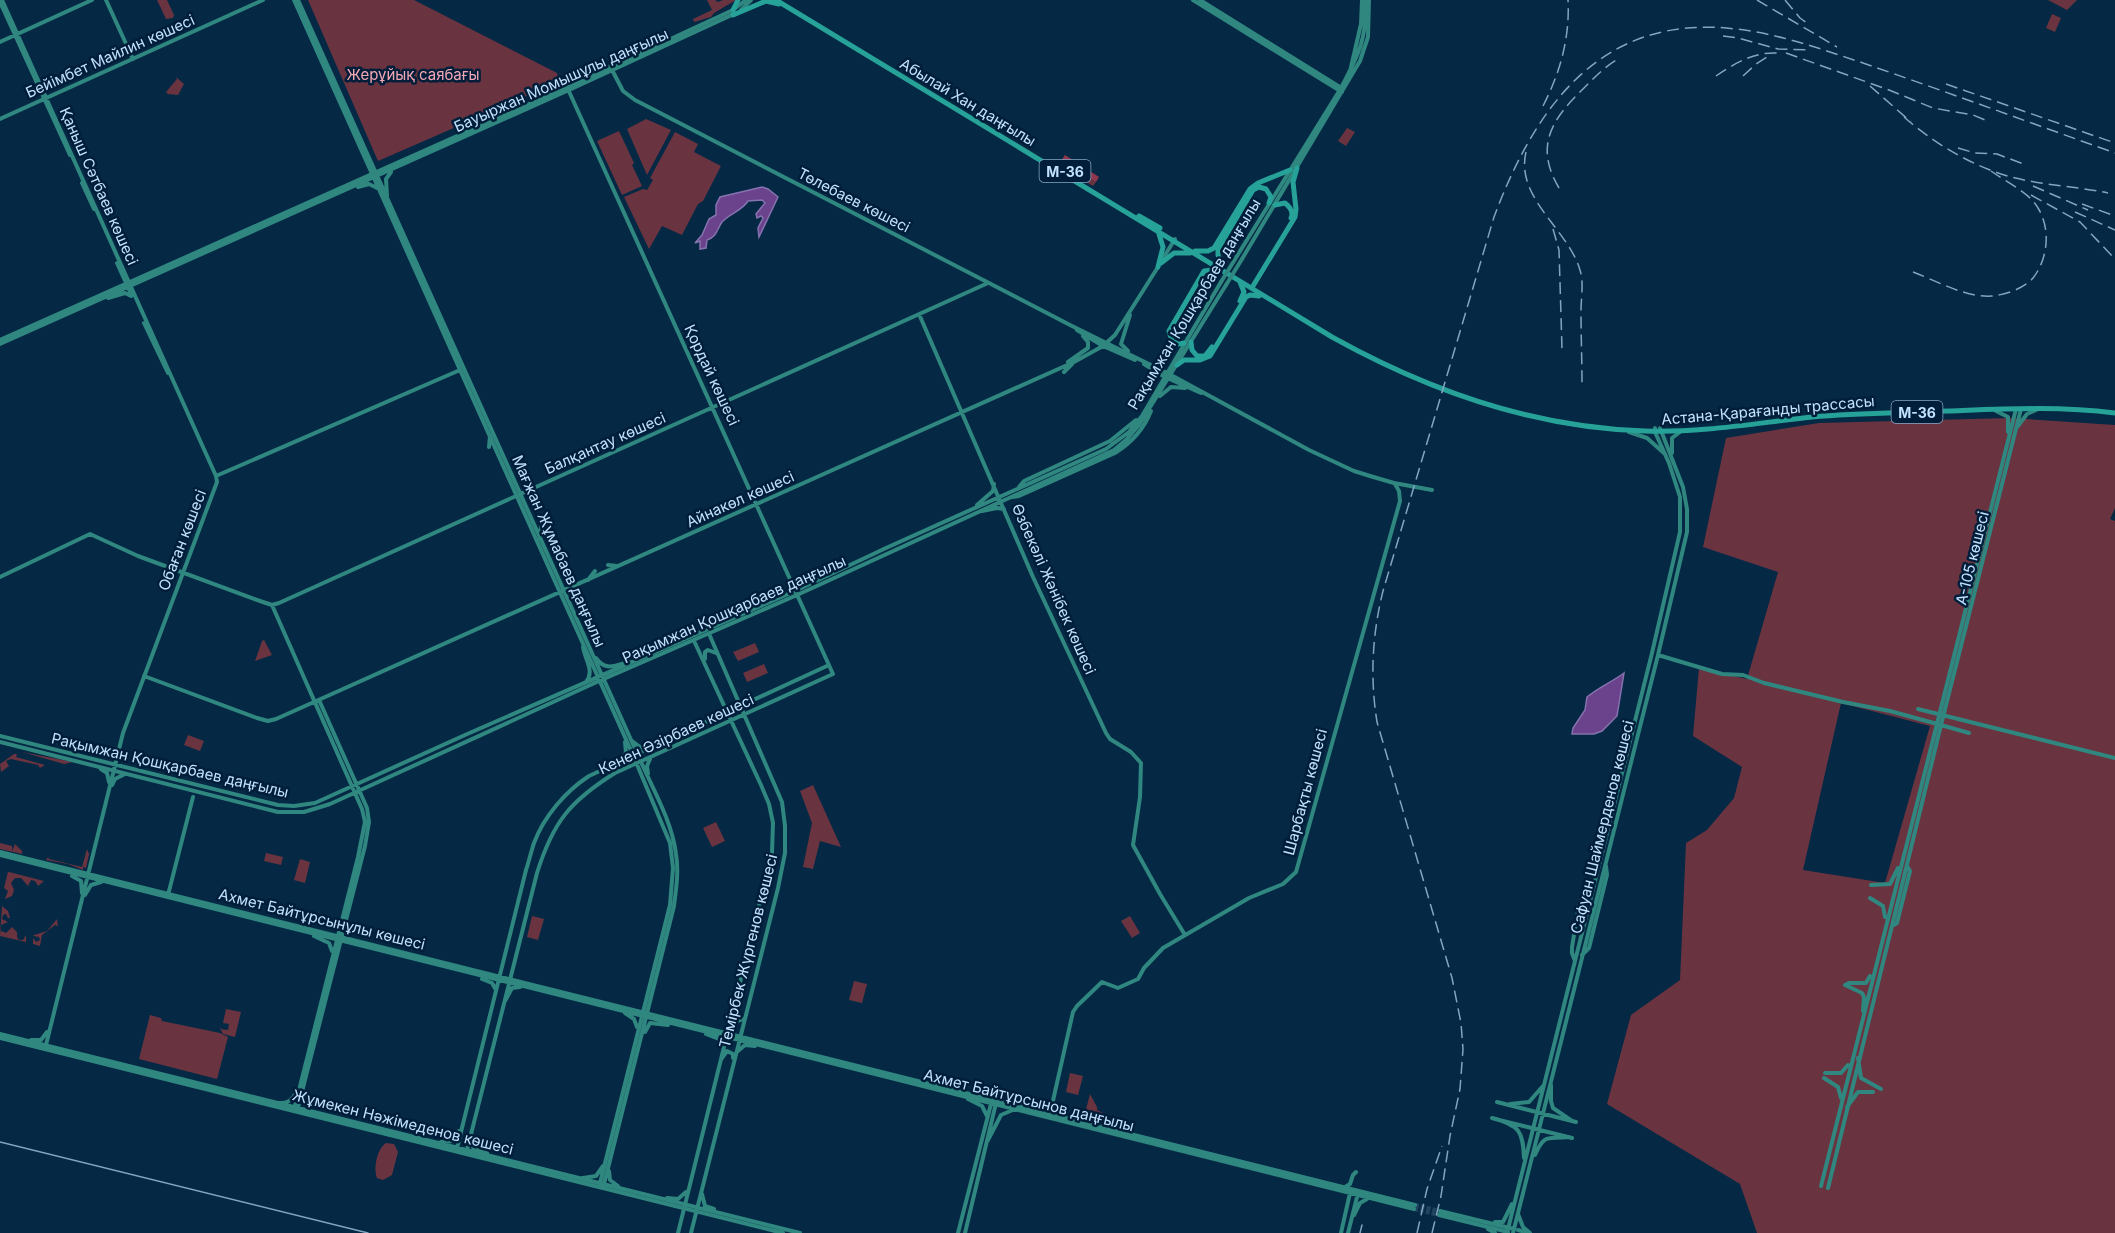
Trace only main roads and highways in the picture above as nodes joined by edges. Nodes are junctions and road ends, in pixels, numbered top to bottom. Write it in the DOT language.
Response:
graph roads {
  1 [pos="738,0"];
  2 [pos="776,0"];
  3 [pos="782,0"];
  4 [pos="795,11"];
  5 [pos="1297,168"];
  6 [pos="1290,170"];
  7 [pos="1154,229"];
  8 [pos="1174,240"];
  9 [pos="1194,252"];
  10 [pos="1221,268"];
  11 [pos="1236,279"];
  12 [pos="1251,285"];
  13 [pos="1266,298"];
  14 [pos="1332,336"];
  15 [pos="1191,342"];
  16 [pos="1184,343"];
  17 [pos="1177,365"];
  18 [pos="2018,407"];
  19 [pos="2115,411"];
  20 [pos="1658,430"];
  1 -- 4 [label="main road"];
  2 -- 4 [label="main road, Абылай Хан даңғылы / M-36"];
  3 -- 8 [label="main road, Абылай Хан даңғылы / M-36"];
  4 -- 7 [label="main road, Абылай Хан даңғылы / M-36"];
  5 -- 12 [label="main road"];
  6 -- 9 [label="main road"];
  7 -- 8 [label="main road, Абылай Хан даңғылы / M-36"];
  7 -- 9 [label="main road"];
  8 -- 9 [label="main road, Абылай Хан даңғылы / M-36"];
  9 -- 10 [label="main road, Абылай Хан даңғылы / M-36"];
  10 -- 11 [label="main road, Абылай Хан даңғылы / M-36"];
  10 -- 12 [label="main road, Абылай Хан даңғылы / M-36"];
  10 -- 12 [label="main road"];
  10 -- 16 [label="main road"];
  11 -- 13 [label="main road, Абылай Хан даңғылы / M-36"];
  11 -- 15 [label="main road"];
  12 -- 14 [label="main road, Абылай Хан даңғылы / M-36"];
  13 -- 14 [label="main road, Абылай Хан даңғылы / M-36"];
  13 -- 17 [label="main road"];
  14 -- 20 [label="main road, Астана-Қарағанды трассасы / M-36"];
  14 -- 20 [label="main road, Астана-Қарағанды трассасы / M-36"];
  18 -- 19 [label="main road, Астана-Қарағанды трассасы / M-36"];
  18 -- 19 [label="main road, Астана-Қарағанды трассасы / M-36"];
  18 -- 20 [label="main road, Астана-Қарағанды трассасы / M-36"];
  18 -- 20 [label="main road, Астана-Қарағанды трассасы / M-36"];
}
